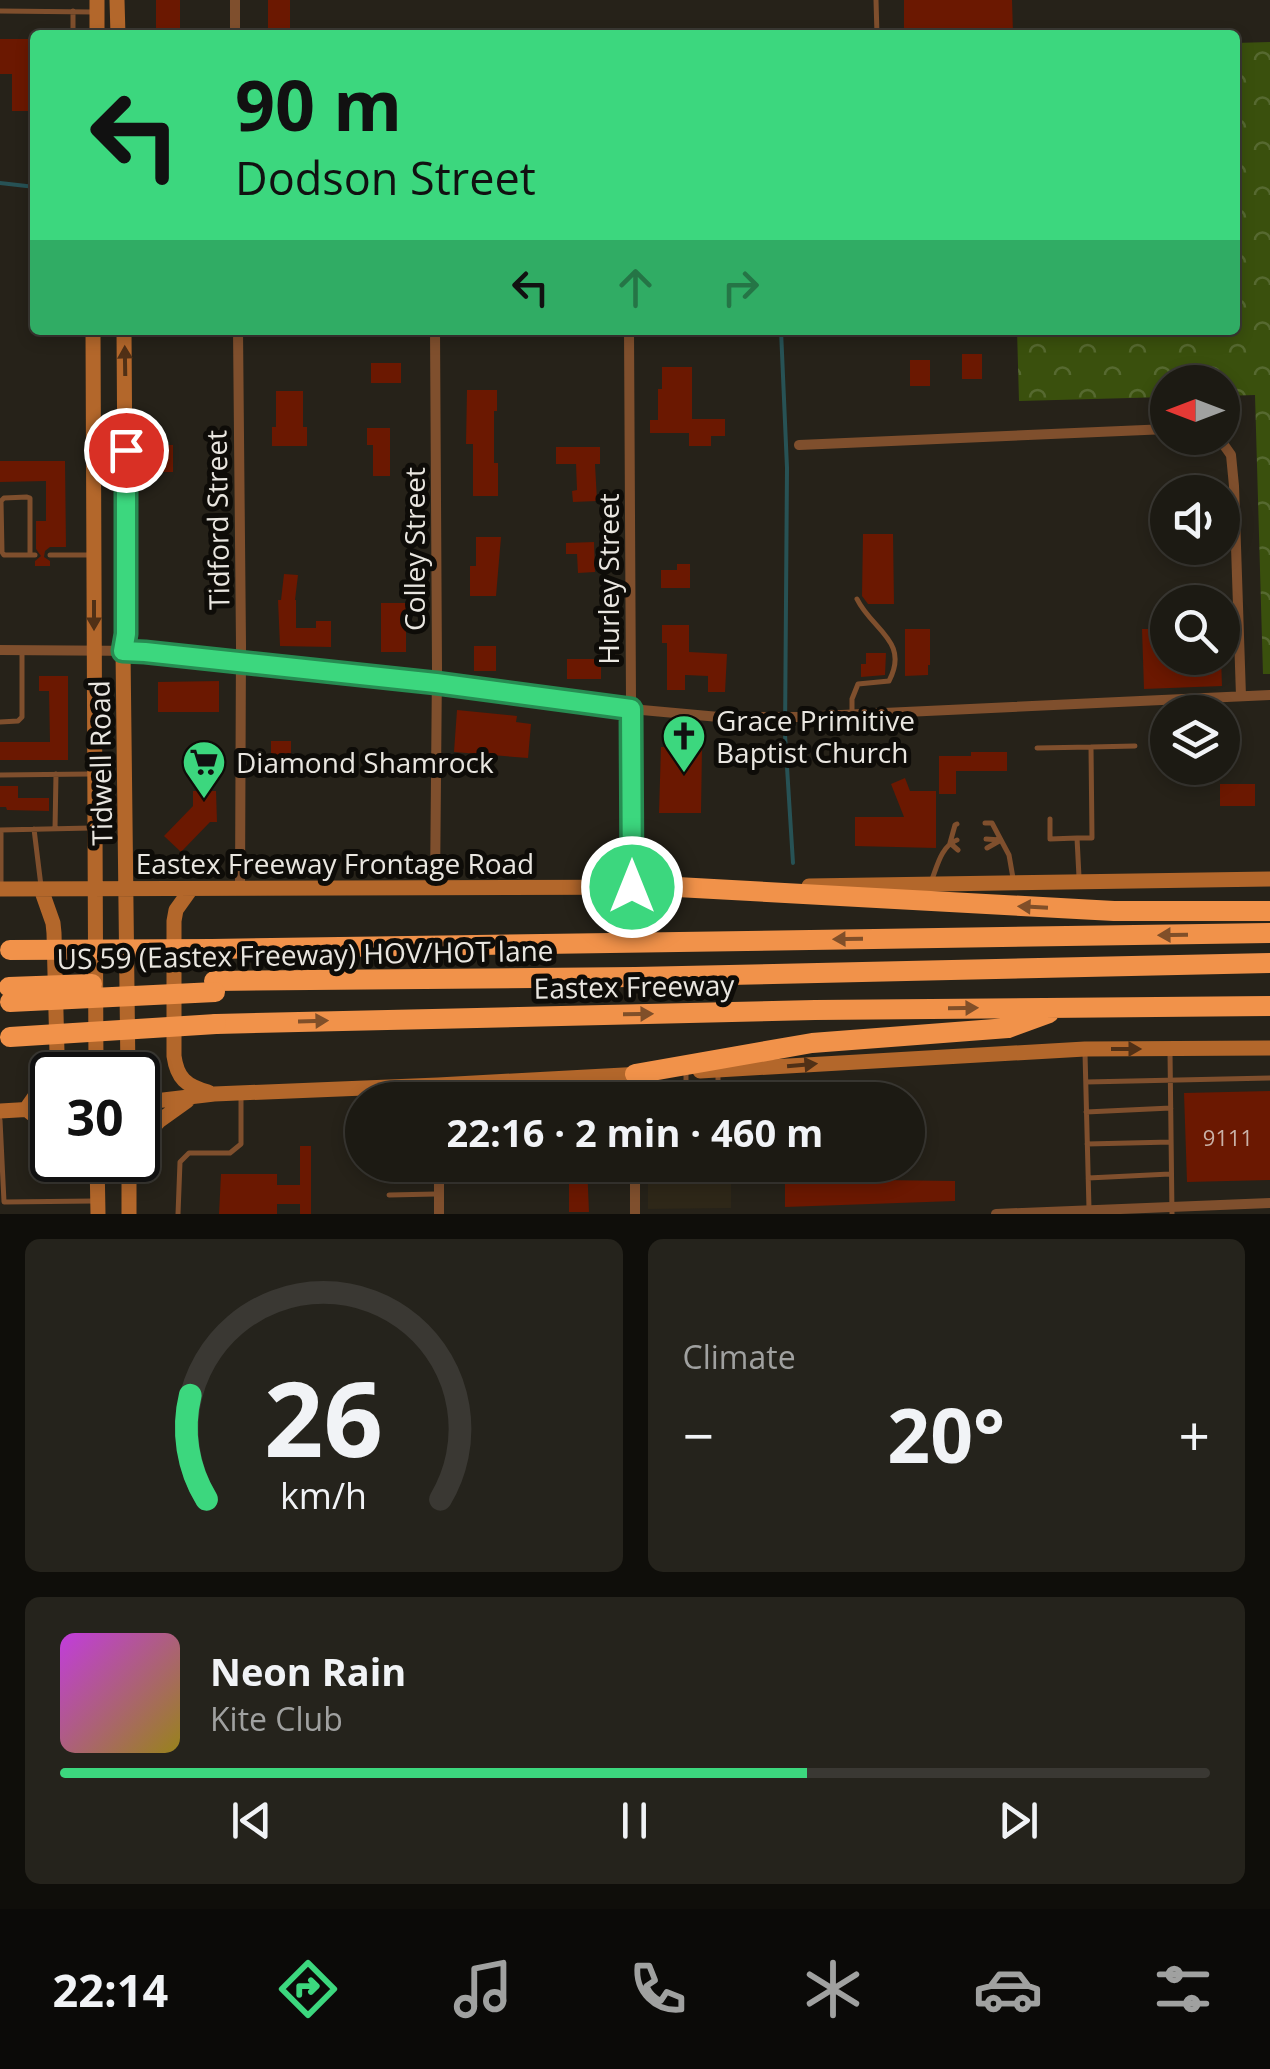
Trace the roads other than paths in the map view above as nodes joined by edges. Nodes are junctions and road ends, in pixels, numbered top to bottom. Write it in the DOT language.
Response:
graph roads {
  1 [pos="118,0"];
  2 [pos="235,0"];
  3 [pos="876,0"];
  4 [pos="97,6"];
  5 [pos="0,11"];
  6 [pos="73,12"];
  7 [pos="73,30"];
  8 [pos="118,30"];
  9 [pos="235,30"];
  10 [pos="877,30"];
  11 [pos="93,335"];
  12 [pos="124,335"];
  13 [pos="238,335"];
  14 [pos="435,335"];
  15 [pos="629,335"];
  16 [pos="1150,429"];
  17 [pos="799,445"];
  18 [pos="126,450"];
  19 [pos="92,451"];
  20 [pos="1231,455"];
  21 [pos="32,555"];
  22 [pos="50,555"];
  23 [pos="94,556"];
  24 [pos="1237,585"];
  25 [pos="857,599"];
  26 [pos="0,650"];
  27 [pos="22,650"];
  28 [pos="94,651"];
  29 [pos="123,651"];
  30 [pos="240,662"];
  31 [pos="1240,667"];
  32 [pos="436,683"];
  33 [pos="1241,696"];
  34 [pos="1270,696"];
  35 [pos="631,709"];
  36 [pos="852,715"];
  37 [pos="0,722"];
  38 [pos="1135,746"];
  39 [pos="1091,747"];
  40 [pos="1037,748"];
  41 [pos="56,774"];
  42 [pos="94,774"];
  43 [pos="0,775"];
  44 [pos="1050,819"];
  45 [pos="985,823"];
  46 [pos="957,824"];
  47 [pos="94,828"];
  48 [pos="55,829"];
  49 [pos="0,830"];
  50 [pos="34,830"];
  51 [pos="1078,838"];
  52 [pos="986,839"];
  53 [pos="1001,840"];
  54 [pos="954,841"];
  55 [pos="987,848"];
  56 [pos="958,850"];
  57 [pos="1270,879"];
  58 [pos="1079,880"];
  59 [pos="1013,881"];
  60 [pos="931,883"];
  61 [pos="632,887"];
  62 [pos="677,887"];
  63 [pos="435,888"];
  64 [pos="1,889"];
  65 [pos="41,889"];
  66 [pos="94,889"];
  67 [pos="126,889"];
  68 [pos="191,889"];
  69 [pos="240,889"];
  70 [pos="1270,911"];
  71 [pos="1270,933"];
  72 [pos="5,950"];
  73 [pos="1270,963"];
  74 [pos="3,995"];
  75 [pos="1270,1006"];
  76 [pos="1064,1008"];
  77 [pos="5,1037"];
  78 [pos="1170,1048"];
  79 [pos="1270,1048"];
  80 [pos="1085,1049"];
  81 [pos="96,1052"];
  82 [pos="128,1052"];
  83 [pos="718,1070"];
  84 [pos="686,1072"];
  85 [pos="634,1074"];
  86 [pos="1270,1078"];
  87 [pos="1170,1079"];
  88 [pos="551,1082"];
  89 [pos="634,1082"];
  90 [pos="686,1082"];
  91 [pos="718,1082"];
  92 [pos="1086,1082"];
  93 [pos="241,1092"];
  94 [pos="345,1093"];
  95 [pos="214,1094"];
  96 [pos="194,1097"];
  97 [pos="160,1100"];
  98 [pos="1170,1108"];
  99 [pos="26,1109"];
  100 [pos="30,1109"];
  101 [pos="0,1111"];
  102 [pos="30,1112"];
  103 [pos="1086,1112"];
  104 [pos="0,1120"];
  105 [pos="160,1122"];
  106 [pos="1171,1142"];
  107 [pos="1087,1144"];
  108 [pos="1171,1174"];
  109 [pos="1088,1178"];
  110 [pos="129,1182"];
  111 [pos="439,1182"];
  112 [pos="635,1182"];
  113 [pos="439,1194"];
  114 [pos="389,1195"];
  115 [pos="64,1201"];
  116 [pos="2,1202"];
  117 [pos="1270,1203"];
  118 [pos="97,1207"];
  119 [pos="1088,1210"];
  120 [pos="1172,1210"];
  121 [pos="1034,1213"];
  122 [pos="64,1214"];
  123 [pos="129,1214"];
  124 [pos="178,1214"];
  125 [pos="439,1214"];
  126 [pos="635,1214"];
  127 [pos="996,1214"];
  128 [pos="1004,1214"];
  1 -- 8 [label="main road"];
  2 -- 9 [label="street"];
  3 -- 10 [label="lane"];
  4 -- 6 [label="lane"];
  5 -- 6 [label="lane"];
  6 -- 7 [label="lane"];
  11 -- 19 [label="main road, Tidwell Road"];
  18 -- 12 [label="main road, Tidwell Road, one-way"];
  13 -- 30 [label="street, Tidford Street"];
  14 -- 32 [label="street, Colley Street"];
  15 -- 35 [label="street, Hurley Street"];
  16 -- 17 [label="street"];
  18 -- 19 [label="main road"];
  18 -- 29 [label="main road, Tidwell Road"];
  19 -- 23 [label="main road, Tidwell Road"];
  20 -- 24 [label="street"];
  21 -- 21 [label="lane"];
  22 -- 23 [label="lane"];
  23 -- 28 [label="main road, Tidwell Road, one-way"];
  25 -- 36 [label="lane"];
  26 -- 27 [label="street"];
  27 -- 28 [label="street"];
  27 -- 37 [label="lane"];
  28 -- 29 [label="street"];
  28 -- 42 [label="main road, Tidwell Road"];
  29 -- 30 [label="street"];
  29 -- 67 [label="main road, Tidwell Road"];
  30 -- 32 [label="street"];
  30 -- 69 [label="street, Tidford Street"];
  31 -- 33 [label="street"];
  32 -- 35 [label="street"];
  32 -- 63 [label="street, Colley Street"];
  33 -- 34 [label="street"];
  33 -- 36 [label="street"];
  35 -- 36 [label="street"];
  35 -- 61 [label="street, Hurley Street"];
  38 -- 39 [label="lane"];
  39 -- 40 [label="lane"];
  39 -- 51 [label="lane"];
  41 -- 42 [label="lane"];
  41 -- 43 [label="lane"];
  41 -- 48 [label="lane"];
  42 -- 47 [label="main road, Tidwell Road"];
  44 -- 51 [label="lane"];
  45 -- 53 [label="lane"];
  46 -- 54 [label="lane"];
  47 -- 48 [label="lane"];
  47 -- 66 [label="main road, Tidwell Road"];
  48 -- 50 [label="lane"];
  49 -- 50 [label="lane"];
  49 -- 64 [label="lane"];
  50 -- 65 [label="lane"];
  51 -- 58 [label="lane"];
  52 -- 53 [label="lane"];
  53 -- 55 [label="lane"];
  53 -- 59 [label="lane"];
  54 -- 56 [label="lane"];
  54 -- 60 [label="lane"];
  57 -- 58 [label="main road, Eastex Freeway Frontage Road"];
  58 -- 59 [label="main road, Eastex Freeway Frontage Road"];
  59 -- 60 [label="main road, Eastex Freeway Frontage Road"];
  60 -- 62 [label="main road, Eastex Freeway Frontage Road"];
  61 -- 62 [label="main road, Eastex Freeway Frontage Road"];
  61 -- 63 [label="main road, Eastex Freeway Frontage Road"];
  70 -- 62 [label="highway, one-way"];
  63 -- 69 [label="main road, Eastex Freeway Frontage Road"];
  64 -- 65 [label="main road, Eastex Freeway Frontage Road"];
  65 -- 66 [label="main road, Eastex Freeway Frontage Road"];
  65 -- 99 [label="main road"];
  66 -- 67 [label="main road, Eastex Freeway Frontage Road"];
  66 -- 81 [label="main road, Tidwell Road"];
  67 -- 68 [label="main road, Eastex Freeway Frontage Road"];
  67 -- 82 [label="main road, Tidwell Road"];
  68 -- 69 [label="main road, Eastex Freeway Frontage Road"];
  68 -- 95 [label="main road"];
  71 -- 72 [label="highway, Eastex Freeway, one-way, bridge"];
  73 -- 74 [label="highway, US 59 (Eastex Freeway) HOV/HOT lane, bridge"];
  75 -- 76 [label="highway, Eastex Freeway"];
  77 -- 76 [label="highway, Eastex Freeway, one-way, bridge"];
  76 -- 85 [label="highway"];
  78 -- 79 [label="main road"];
  80 -- 78 [label="main road, one-way"];
  78 -- 87 [label="lane"];
  83 -- 80 [label="main road, one-way"];
  80 -- 92 [label="lane"];
  83 -- 84 [label="main road"];
  83 -- 91 [label="lane"];
  84 -- 85 [label="main road"];
  84 -- 90 [label="lane"];
  85 -- 88 [label="main road"];
  85 -- 89 [label="street"];
  86 -- 87 [label="lane"];
  87 -- 92 [label="lane"];
  87 -- 98 [label="lane"];
  92 -- 103 [label="lane"];
  93 -- 94 [label="main road"];
  93 -- 95 [label="main road"];
  93 -- 124 [label="lane"];
  95 -- 96 [label="main road"];
  96 -- 97 [label="main road"];
  96 -- 105 [label="main road"];
  98 -- 103 [label="lane"];
  98 -- 106 [label="lane"];
  99 -- 100 [label="main road"];
  99 -- 101 [label="main road"];
  99 -- 102 [label="main road"];
  103 -- 107 [label="lane"];
  104 -- 116 [label="lane"];
  106 -- 107 [label="lane"];
  106 -- 108 [label="lane"];
  107 -- 109 [label="lane"];
  108 -- 109 [label="lane"];
  108 -- 120 [label="lane"];
  109 -- 119 [label="lane"];
  110 -- 123 [label="main road"];
  111 -- 113 [label="street"];
  112 -- 126 [label="street"];
  113 -- 114 [label="lane"];
  113 -- 125 [label="street"];
  115 -- 116 [label="lane"];
  115 -- 118 [label="lane"];
  115 -- 122 [label="lane"];
  117 -- 120 [label="street"];
  119 -- 120 [label="street"];
  119 -- 121 [label="street"];
  121 -- 128 [label="street"];
  127 -- 128 [label="street"];
}
